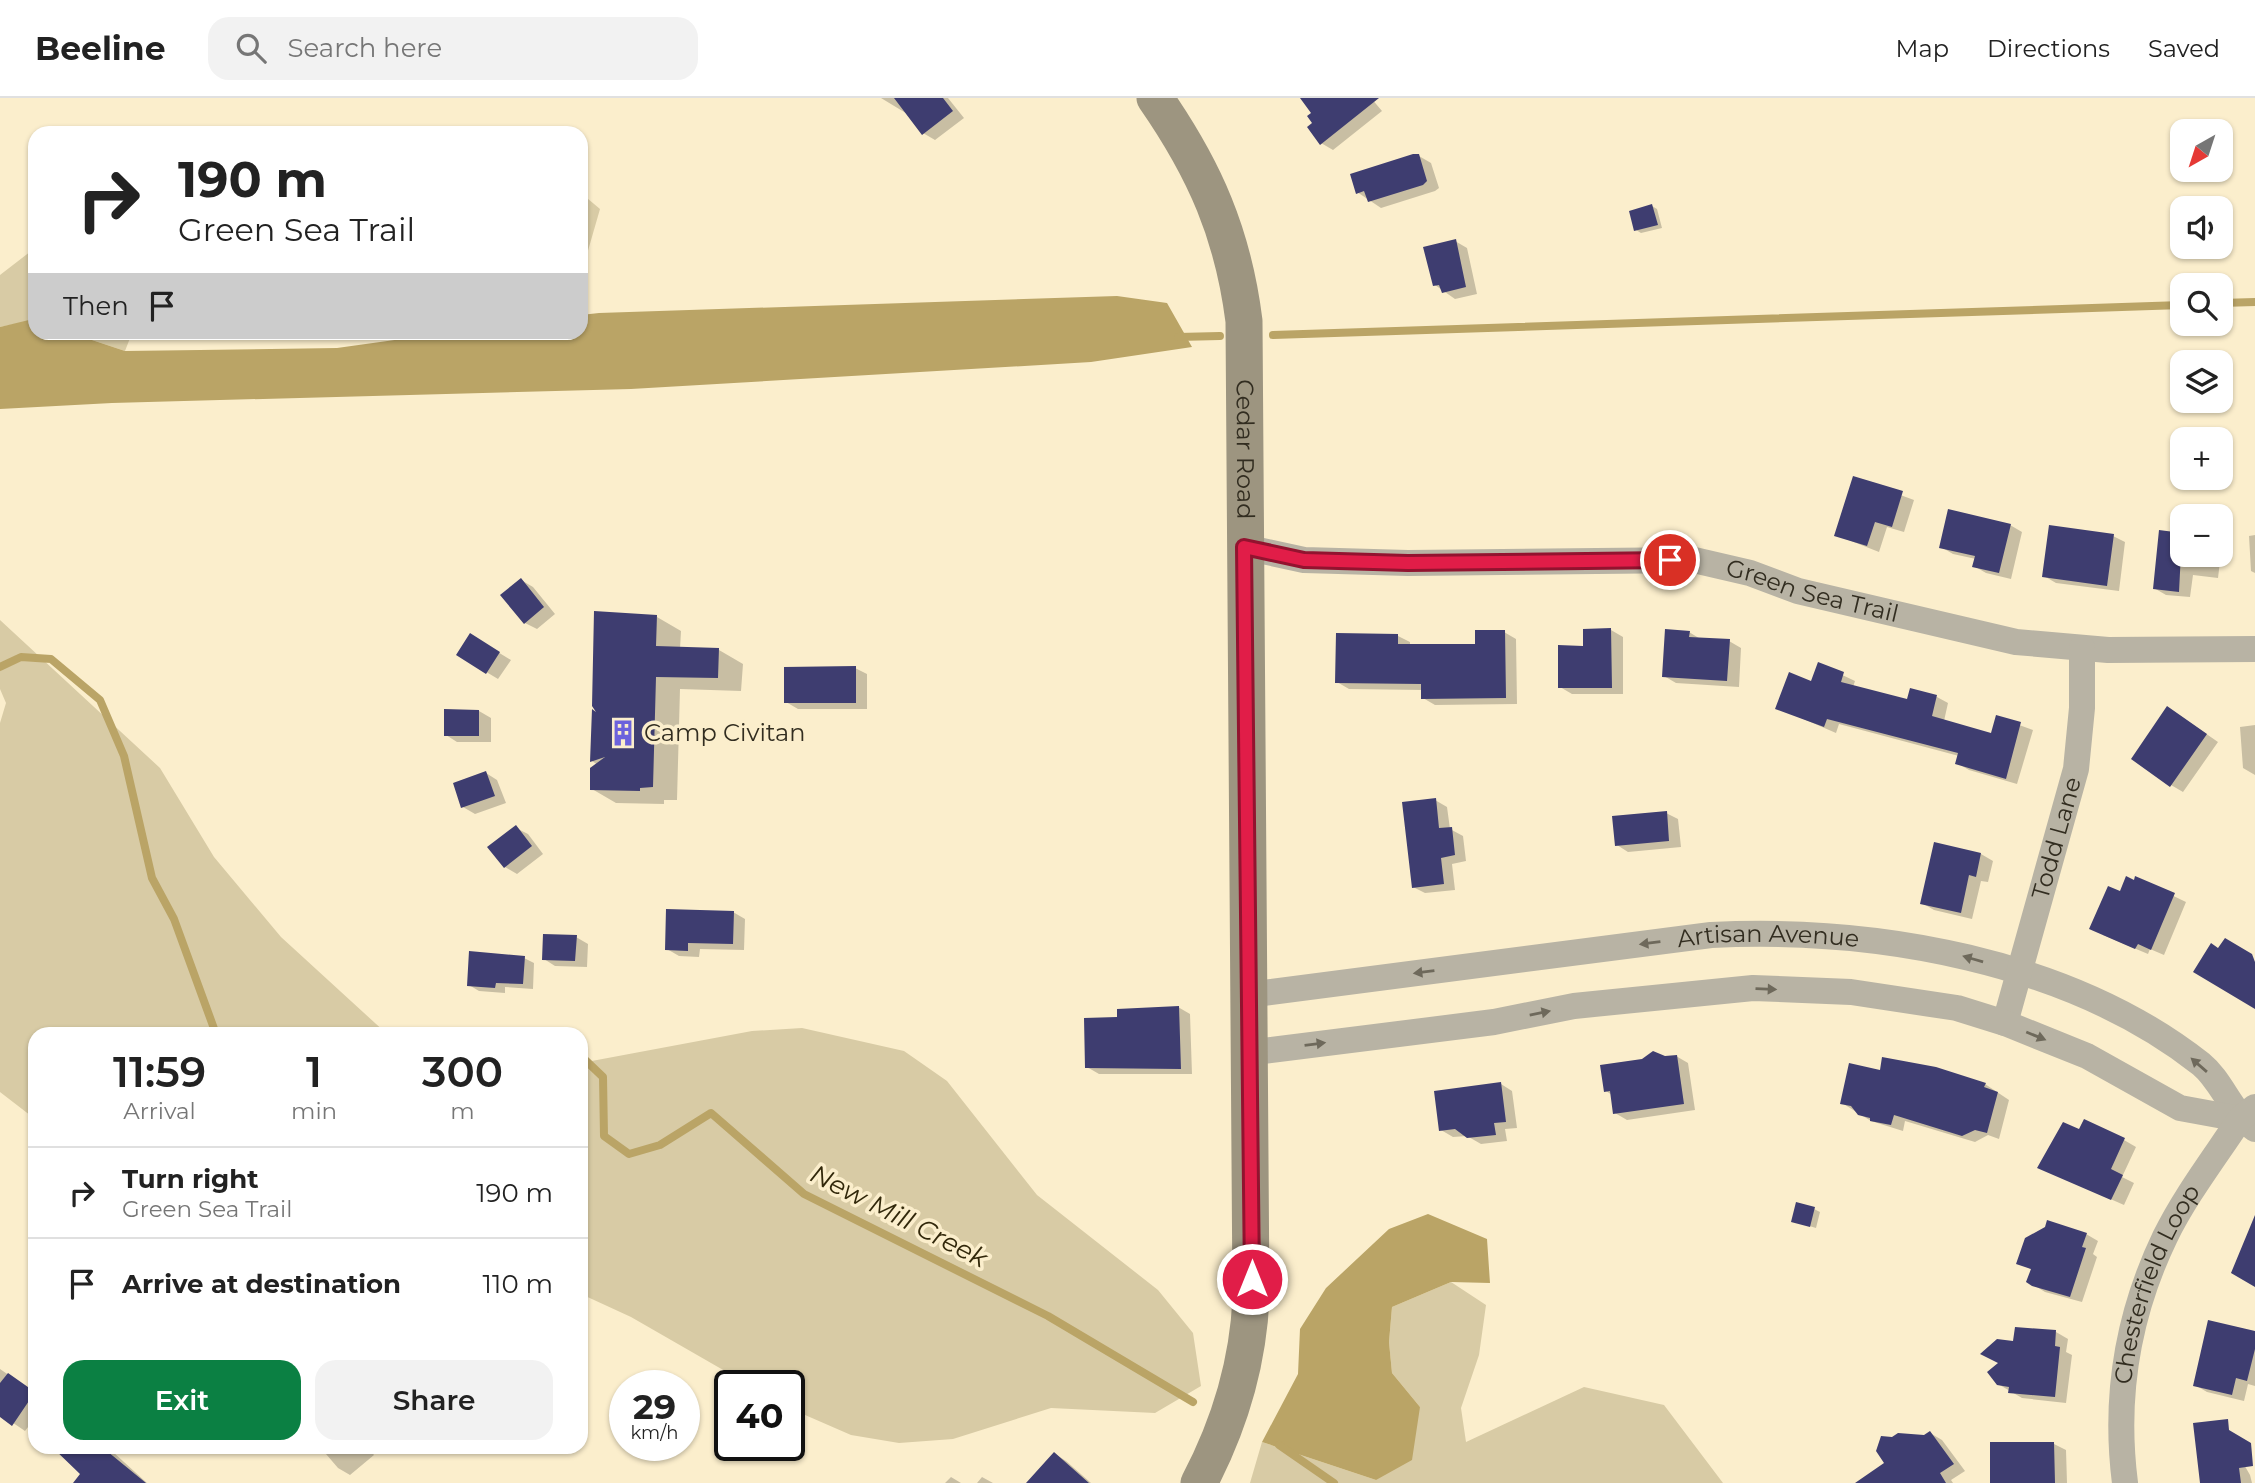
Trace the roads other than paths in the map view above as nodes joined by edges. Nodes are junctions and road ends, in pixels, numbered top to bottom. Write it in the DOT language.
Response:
graph roads {
  1 [pos="1155,98"];
  2 [pos="1244,547"];
  3 [pos="2082,648"];
  4 [pos="2255,649"];
  5 [pos="2019,973"];
  6 [pos="1247,995"];
  7 [pos="2005,1023"];
  8 [pos="1247,1053"];
  9 [pos="2250,1118"];
  10 [pos="1199,1483"];
  11 [pos="2125,1483"];
  1 -- 2 [label="street, Cedar Road"];
  2 -- 3 [label="street, Green Sea Trail"];
  2 -- 6 [label="street, Cedar Road"];
  3 -- 4 [label="street, Green Sea Trail"];
  3 -- 5 [label="street, Todd Lane"];
  5 -- 6 [label="street, Artisan Avenue, one-way"];
  5 -- 7 [label="street, Todd Lane"];
  9 -- 5 [label="street, Artisan Avenue, one-way"];
  6 -- 8 [label="street, Cedar Road"];
  8 -- 7 [label="street, Artisan Avenue, one-way"];
  7 -- 9 [label="street, Artisan Avenue, one-way"];
  8 -- 10 [label="street, Cedar Road"];
  9 -- 11 [label="street, Chesterfield Loop"];
}
